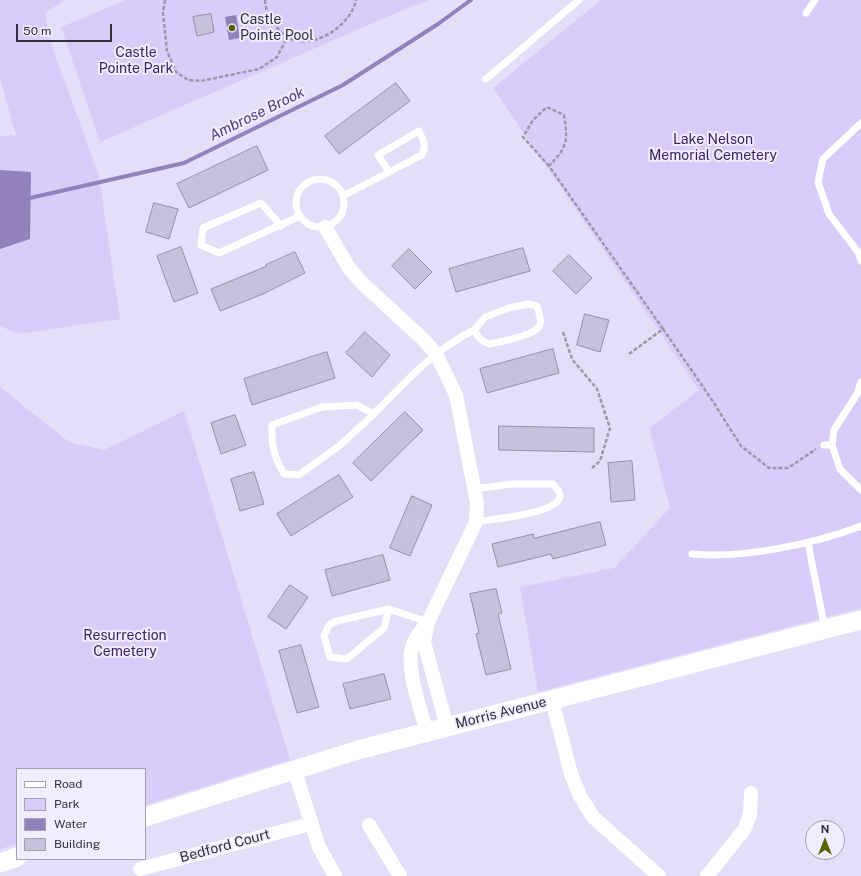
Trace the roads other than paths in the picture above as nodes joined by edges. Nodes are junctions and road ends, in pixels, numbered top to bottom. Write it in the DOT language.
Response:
graph roads {
  1 [pos="579,0"];
  2 [pos="815,0"];
  3 [pos="806,13"];
  4 [pos="486,79"];
  5 [pos="861,123"];
  6 [pos="389,172"];
  7 [pos="343,196"];
  8 [pos="300,216"];
  9 [pos="281,226"];
  10 [pos="325,227"];
  11 [pos="861,260"];
  12 [pos="474,330"];
  13 [pos="436,354"];
  14 [pos="861,382"];
  15 [pos="374,414"];
  16 [pos="824,444"];
  17 [pos="832,444"];
  18 [pos="474,489"];
  19 [pos="861,490"];
  20 [pos="476,522"];
  21 [pos="861,526"];
  22 [pos="808,543"];
  23 [pos="692,554"];
  24 [pos="389,609"];
  25 [pos="861,620"];
  26 [pos="428,622"];
  27 [pos="825,630"];
  28 [pos="552,700"];
  29 [pos="447,727"];
  30 [pos="426,732"];
  31 [pos="294,769"];
  32 [pos="752,793"];
  33 [pos="146,817"];
  34 [pos="310,824"];
  35 [pos="369,824"];
  36 [pos="16,857"];
  37 [pos="0,863"];
  38 [pos="140,868"];
  39 [pos="335,876"];
  40 [pos="400,876"];
  41 [pos="659,876"];
  42 [pos="707,876"];
  1 -- 4 [label="lane"];
  2 -- 3 [label="lane"];
  5 -- 11 [label="lane"];
  6 -- 6 [label="lane"];
  6 -- 7 [label="lane"];
  7 -- 8 [label="lane"];
  7 -- 10 [label="lane"];
  8 -- 9 [label="lane"];
  8 -- 10 [label="lane"];
  9 -- 9 [label="lane"];
  10 -- 13 [label="street"];
  12 -- 12 [label="lane"];
  12 -- 13 [label="lane"];
  13 -- 15 [label="lane"];
  13 -- 18 [label="street"];
  14 -- 17 [label="lane"];
  15 -- 15 [label="lane"];
  16 -- 17 [label="lane"];
  17 -- 19 [label="lane"];
  18 -- 20 [label="street"];
  18 -- 20 [label="lane"];
  20 -- 26 [label="street"];
  21 -- 22 [label="lane"];
  22 -- 23 [label="lane"];
  22 -- 27 [label="lane"];
  24 -- 24 [label="lane"];
  24 -- 26 [label="lane"];
  25 -- 27 [label="street, Morris Avenue"];
  26 -- 29 [label="street"];
  26 -- 30 [label="street"];
  27 -- 28 [label="street, Morris Avenue"];
  28 -- 29 [label="street, Morris Avenue"];
  28 -- 41 [label="street"];
  29 -- 30 [label="street, Morris Avenue"];
  30 -- 31 [label="street, Morris Avenue"];
  31 -- 33 [label="street, Morris Avenue"];
  31 -- 34 [label="street"];
  32 -- 42 [label="street"];
  34 -- 38 [label="street, Bedford Court"];
  34 -- 39 [label="street"];
  35 -- 40 [label="street"];
  36 -- 37 [label="street"];
}
